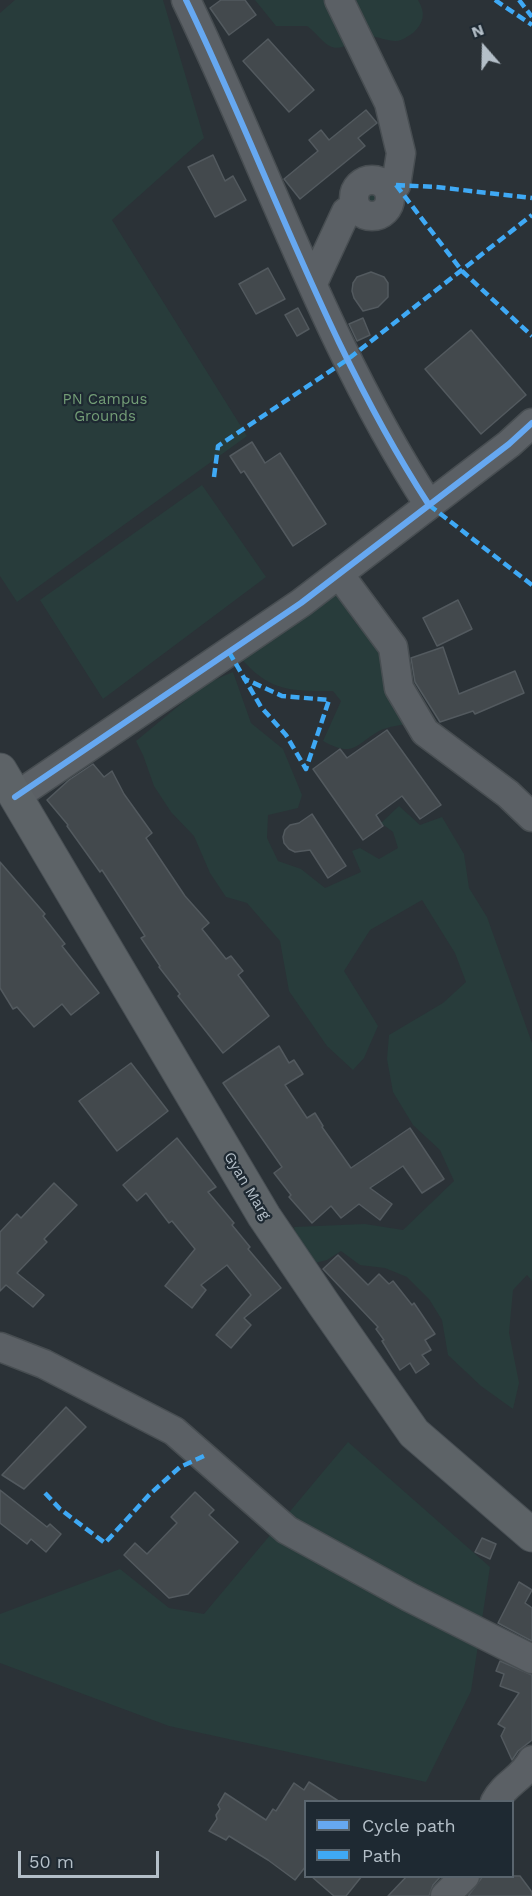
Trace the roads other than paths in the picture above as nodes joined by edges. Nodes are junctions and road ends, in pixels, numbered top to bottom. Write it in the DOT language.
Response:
graph roads {
  1 [pos="186,0"];
  2 [pos="339,0"];
  3 [pos="313,284"];
  4 [pos="532,423"];
  5 [pos="429,505"];
  6 [pos="339,574"];
  7 [pos="5,786"];
  8 [pos="532,817"];
  9 [pos="0,1347"];
  10 [pos="532,1535"];
  11 [pos="532,1659"];
  12 [pos="532,1760"];
  13 [pos="496,1800"];
  14 [pos="463,1878"];
  15 [pos="445,1896"];
  1 -- 3 [label="street"];
  2 -- 3 [label="street"];
  3 -- 5 [label="street"];
  4 -- 5 [label="street"];
  5 -- 6 [label="street"];
  6 -- 7 [label="street"];
  6 -- 8 [label="street"];
  7 -- 10 [label="main road, Gyan Marg"];
  9 -- 11 [label="street"];
  12 -- 13 [label="street"];
  14 -- 15 [label="street"];
}
